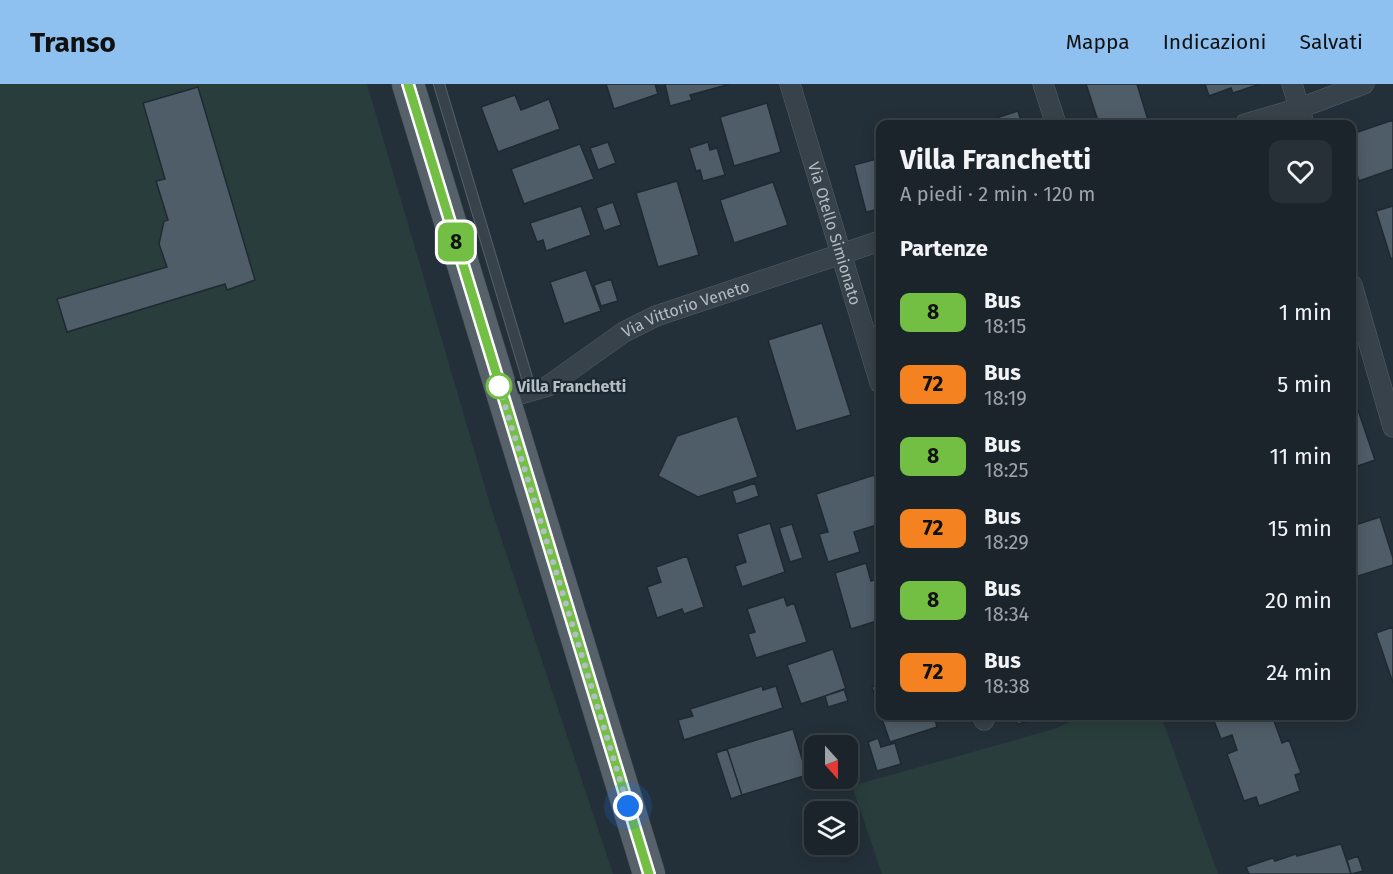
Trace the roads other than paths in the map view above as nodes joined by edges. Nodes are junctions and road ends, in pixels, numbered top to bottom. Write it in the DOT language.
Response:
graph roads {
  1 [pos="408,84"];
  2 [pos="439,84"];
  3 [pos="790,84"];
  4 [pos="1043,84"];
  5 [pos="1292,84"];
  6 [pos="1364,84"];
  7 [pos="1302,116"];
  8 [pos="1055,120"];
  9 [pos="1274,120"];
  10 [pos="876,242"];
  11 [pos="841,254"];
  12 [pos="1356,299"];
  13 [pos="876,370"];
  14 [pos="517,395"];
  15 [pos="1393,427"];
  16 [pos="649,874"];
  1 -- 14 [label="main road"];
  2 -- 14 [label="lane"];
  3 -- 11 [label="street, Via Otello Simionato"];
  4 -- 8 [label="street"];
  5 -- 7 [label="street"];
  6 -- 7 [label="street"];
  7 -- 9 [label="street"];
  10 -- 11 [label="street, Via Vittorio Veneto"];
  11 -- 13 [label="street, Via Otello Simionato"];
  11 -- 14 [label="street, Via Vittorio Veneto"];
  12 -- 15 [label="street"];
  14 -- 16 [label="main road"];
}
